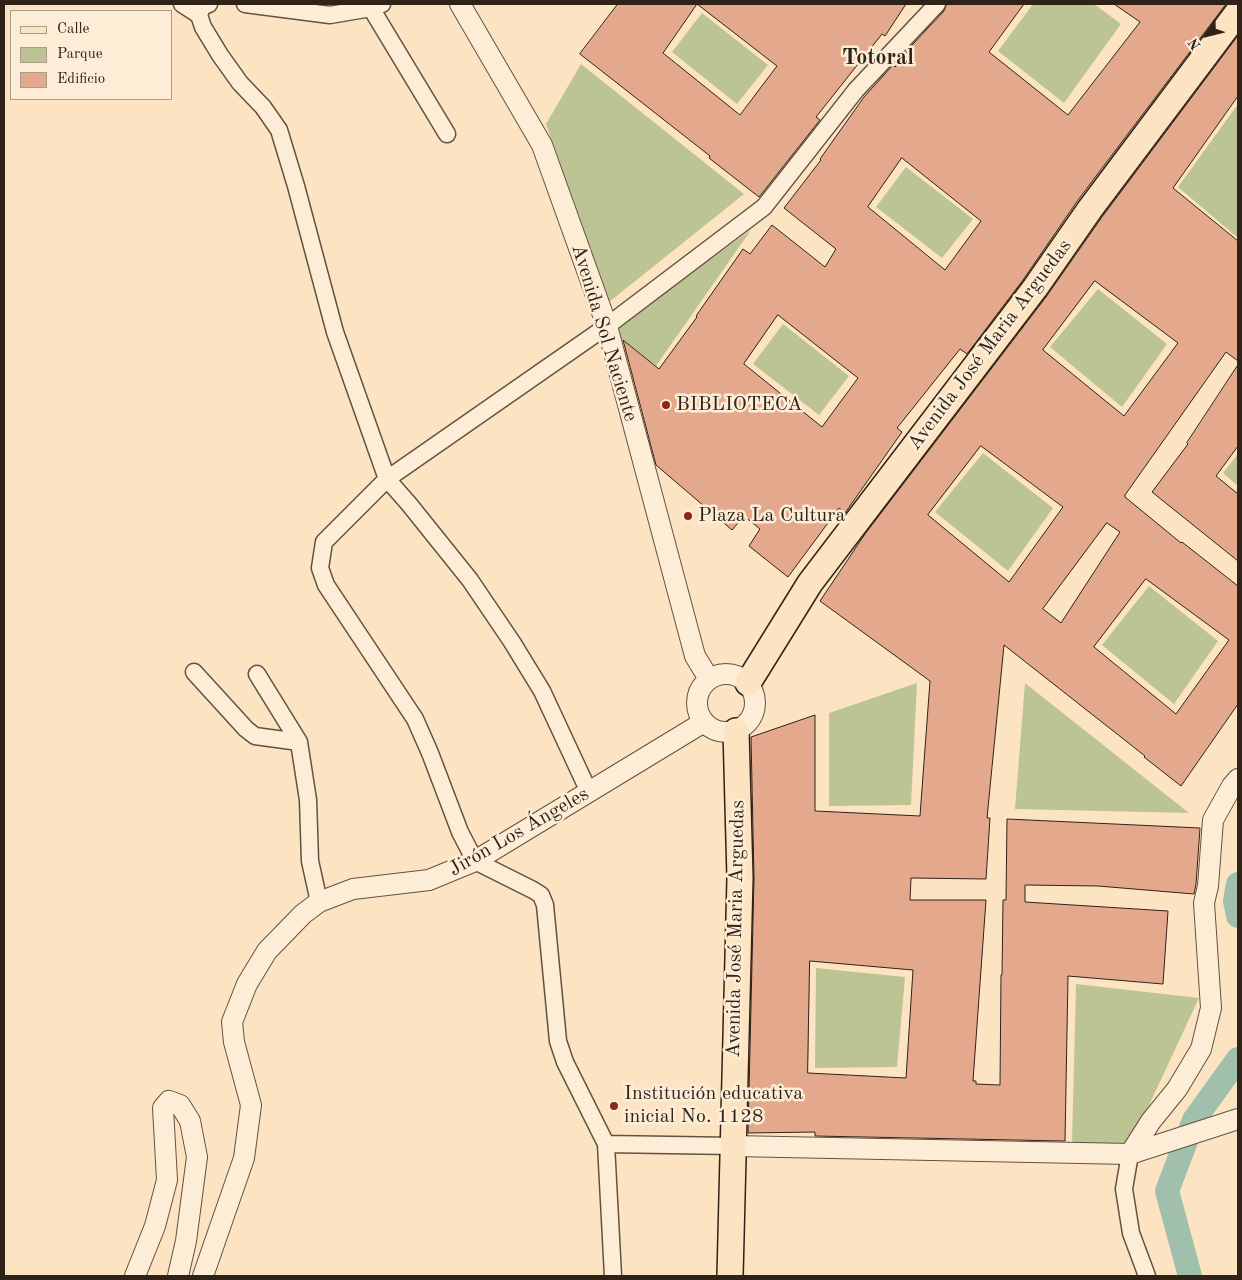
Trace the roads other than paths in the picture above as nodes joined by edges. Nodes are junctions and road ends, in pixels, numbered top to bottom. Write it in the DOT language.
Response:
graph roads {
  1 [pos="182,4"];
  2 [pos="245,4"];
  3 [pos="249,4"];
  4 [pos="460,4"];
  5 [pos="937,4"];
  6 [pos="376,6"];
  7 [pos="204,9"];
  8 [pos="1238,12"];
  9 [pos="447,134"];
  10 [pos="607,326"];
  11 [pos="386,479"];
  12 [pos="194,672"];
  13 [pos="257,674"];
  14 [pos="709,678"];
  15 [pos="748,683"];
  16 [pos="704,722"];
  17 [pos="736,731"];
  18 [pos="299,742"];
  19 [pos="1238,779"];
  20 [pos="589,792"];
  21 [pos="475,861"];
  22 [pos="319,902"];
  23 [pos="1237,1120"];
  24 [pos="606,1144"];
  25 [pos="733,1146"];
  26 [pos="1135,1152"];
  27 [pos="135,1276"];
  28 [pos="178,1276"];
  29 [pos="202,1276"];
  30 [pos="613,1276"];
  31 [pos="730,1276"];
  32 [pos="1147,1276"];
  1 -- 7 [label="street"];
  2 -- 3 [label="street"];
  3 -- 6 [label="street"];
  4 -- 10 [label="street, Avenida Sol Naciente"];
  5 -- 10 [label="street"];
  6 -- 9 [label="street"];
  7 -- 11 [label="street"];
  8 -- 15 [label="main road, Avenida José Maria Arguedas"];
  10 -- 11 [label="street"];
  10 -- 14 [label="street, Avenida Sol Naciente"];
  11 -- 20 [label="street"];
  11 -- 21 [label="street"];
  12 -- 18 [label="street"];
  13 -- 18 [label="street"];
  14 -- 15 [label="street"];
  14 -- 16 [label="street"];
  15 -- 17 [label="street"];
  16 -- 17 [label="street"];
  16 -- 20 [label="street, Jirón Los Ángeles"];
  17 -- 25 [label="main road, Avenida José Maria Arguedas"];
  18 -- 22 [label="street"];
  19 -- 26 [label="street"];
  20 -- 21 [label="street, Jirón Los Ángeles"];
  21 -- 22 [label="street, Jirón Los Ángeles"];
  21 -- 24 [label="street"];
  22 -- 29 [label="street, Jirón Los Ángeles"];
  23 -- 26 [label="street"];
  24 -- 25 [label="street"];
  24 -- 30 [label="street"];
  25 -- 26 [label="street"];
  25 -- 31 [label="main road, Avenida José Maria Arguedas"];
  26 -- 32 [label="street"];
  27 -- 28 [label="street"];
}
